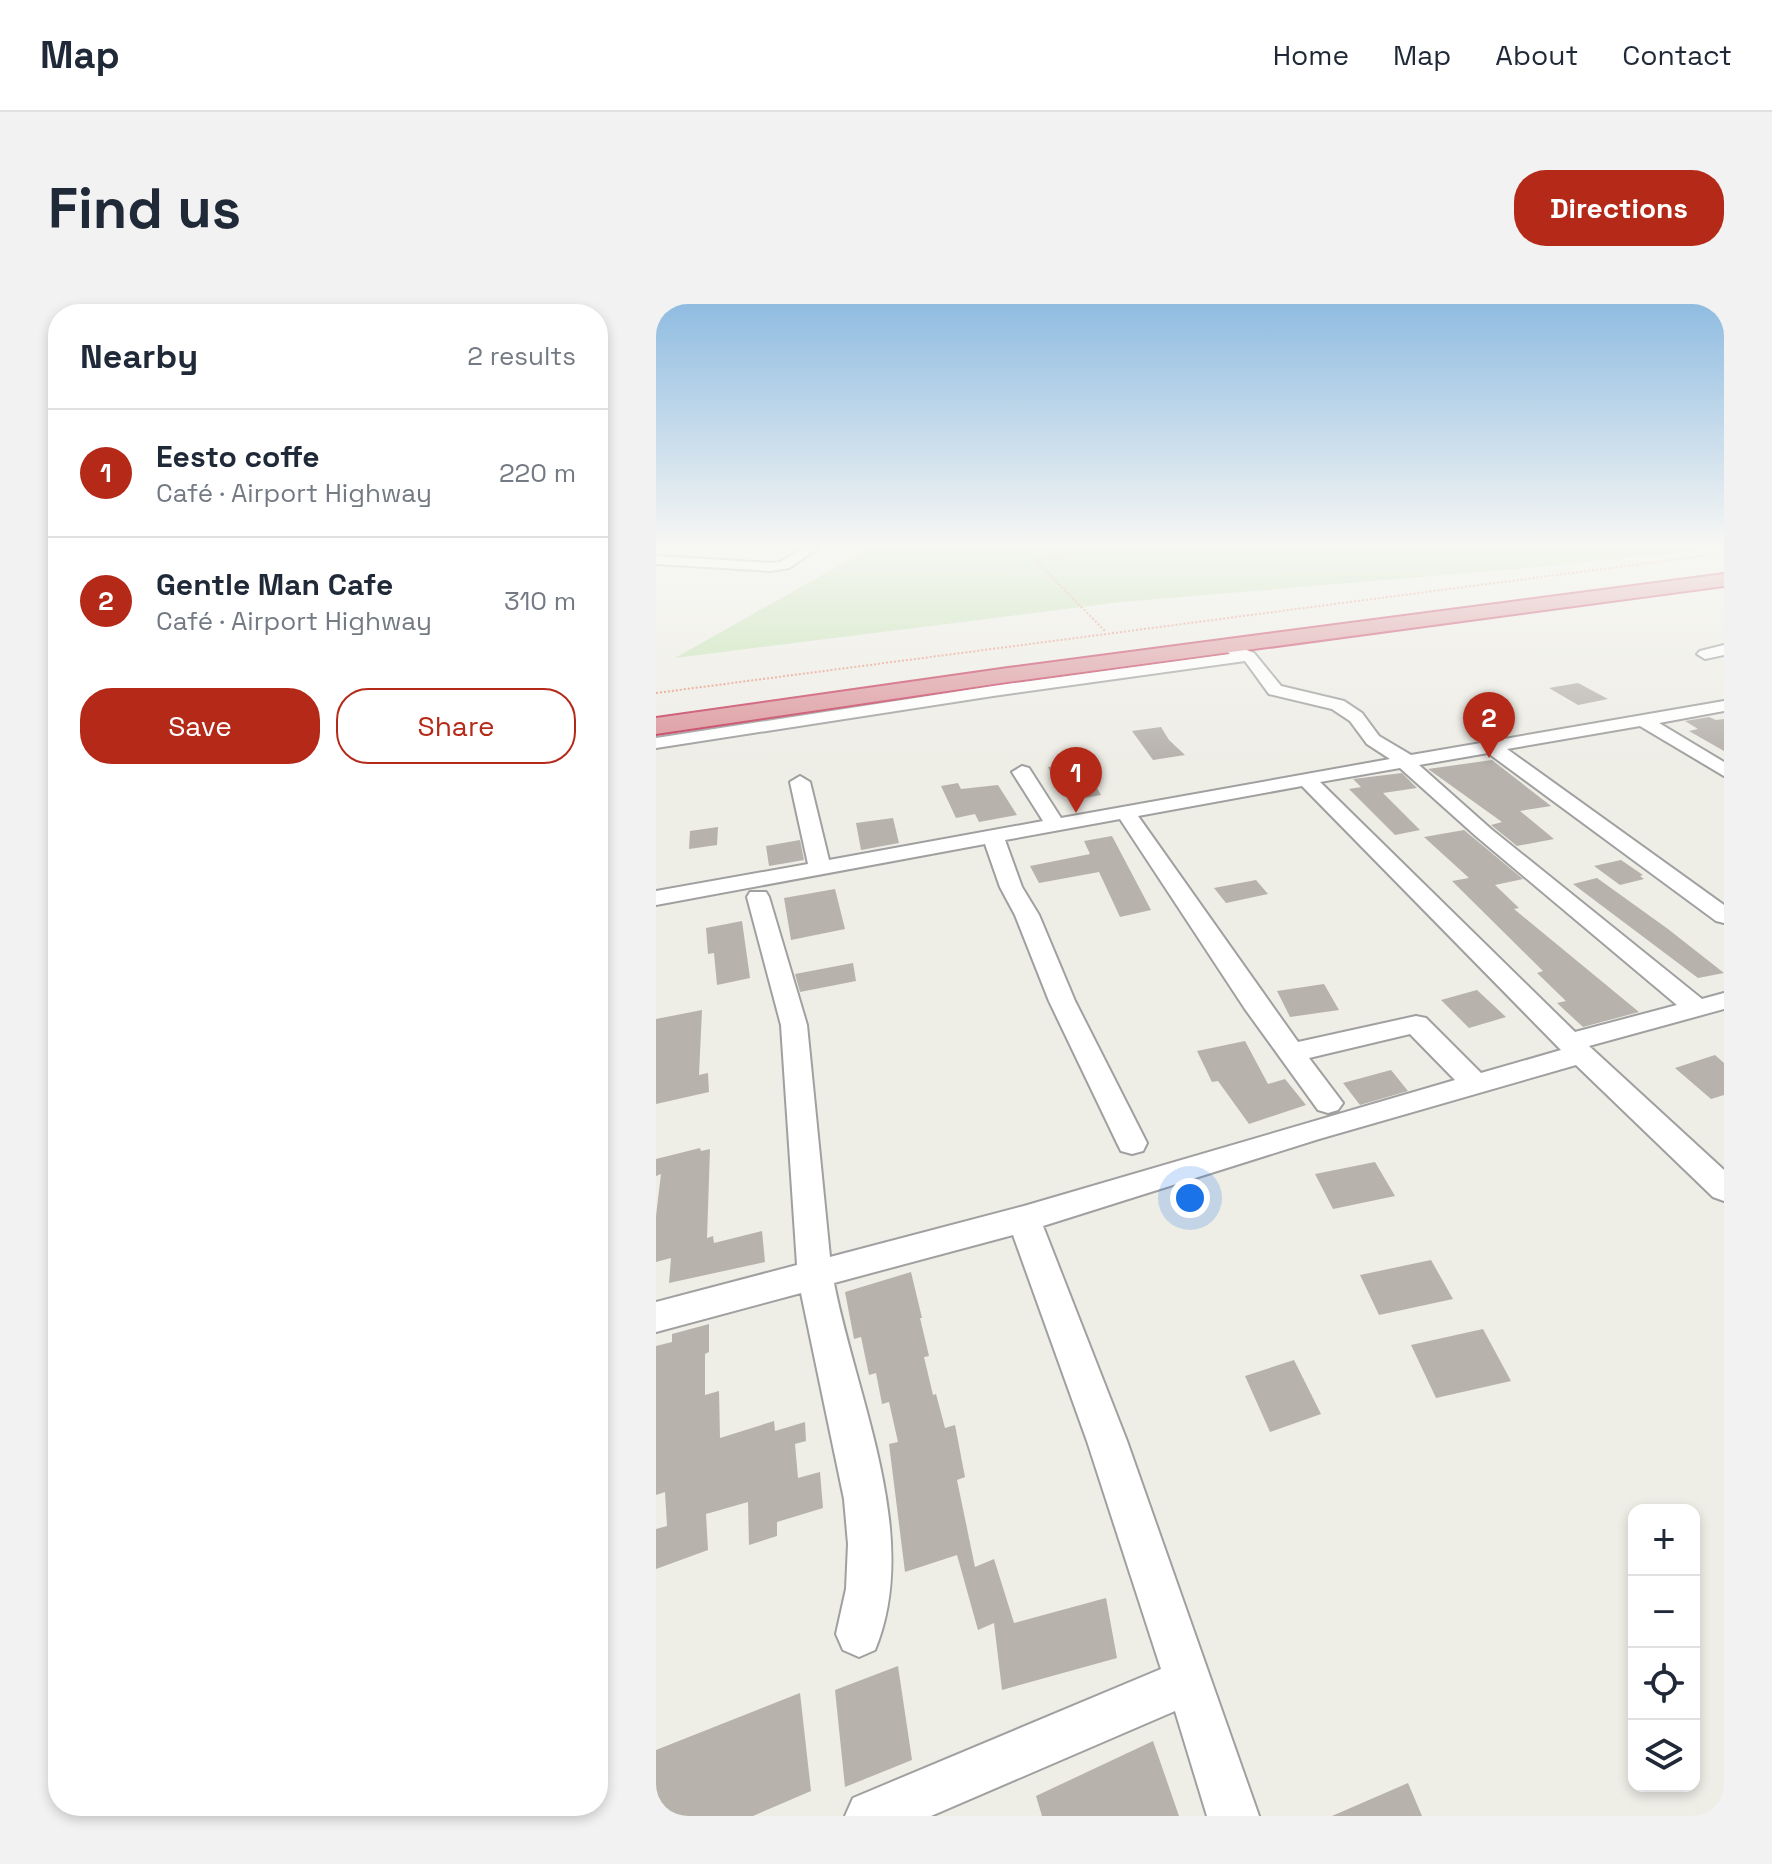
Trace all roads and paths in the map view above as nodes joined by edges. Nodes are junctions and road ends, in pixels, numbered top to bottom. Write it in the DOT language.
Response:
graph roads {
  1 [pos="1092,618"];
  2 [pos="1226,618"];
  3 [pos="1337,618"];
  4 [pos="1439,618"];
  5 [pos="1107,633"];
  6 [pos="1223,646"];
  7 [pos="1724,650"];
  8 [pos="1705,654"];
  9 [pos="1249,656"];
  10 [pos="656,693"];
  11 [pos="1724,706"];
  12 [pos="656,710"];
  13 [pos="1643,720"];
  14 [pos="656,726"];
  15 [pos="656,743"];
  16 [pos="1492,747"];
  17 [pos="1406,761"];
  18 [pos="1724,770"];
  19 [pos="1022,772"];
  20 [pos="1306,779"];
  21 [pos="800,782"];
  22 [pos="1125,812"];
  23 [pos="1056,825"];
  24 [pos="993,836"];
  25 [pos="820,868"];
  26 [pos="758,897"];
  27 [pos="656,898"];
  28 [pos="1724,916"];
  29 [pos="1711,1005"];
  30 [pos="1576,1048"];
  31 [pos="1291,1053"];
  32 [pos="1476,1084"];
  33 [pos="1328,1103"];
  34 [pos="1132,1143"];
  35 [pos="1724,1189"];
  36 [pos="1024,1219"];
  37 [pos="815,1274"];
  38 [pos="656,1317"];
  39 [pos="859,1634"];
  40 [pos="1189,1681"];
  41 [pos="871,1816"];
  42 [pos="1233,1816"];
  1 -- 5 [label="path"];
  2 -- 5 [label="path"];
  3 -- 12 [label="highway"];
  4 -- 6 [label="highway"];
  5 -- 10 [label="path"];
  6 -- 9 [label="street"];
  6 -- 14 [label="highway"];
  7 -- 8 [label="street"];
  9 -- 15 [label="street"];
  9 -- 17 [label="street"];
  11 -- 13 [label="street"];
  13 -- 16 [label="street"];
  13 -- 18 [label="street"];
  16 -- 17 [label="street"];
  16 -- 28 [label="street"];
  17 -- 20 [label="street"];
  17 -- 29 [label="street"];
  19 -- 23 [label="street"];
  20 -- 22 [label="street"];
  20 -- 30 [label="street"];
  21 -- 25 [label="street"];
  22 -- 23 [label="street"];
  22 -- 31 [label="street"];
  23 -- 24 [label="street"];
  24 -- 25 [label="street"];
  24 -- 34 [label="street"];
  25 -- 27 [label="street"];
  26 -- 37 [label="street"];
  29 -- 30 [label="street"];
  30 -- 32 [label="street"];
  30 -- 35 [label="street"];
  31 -- 32 [label="street"];
  31 -- 33 [label="street"];
  32 -- 36 [label="street"];
  36 -- 37 [label="street"];
  36 -- 40 [label="street"];
  37 -- 38 [label="street"];
  37 -- 39 [label="street"];
  40 -- 41 [label="street"];
  40 -- 42 [label="street"];
}
